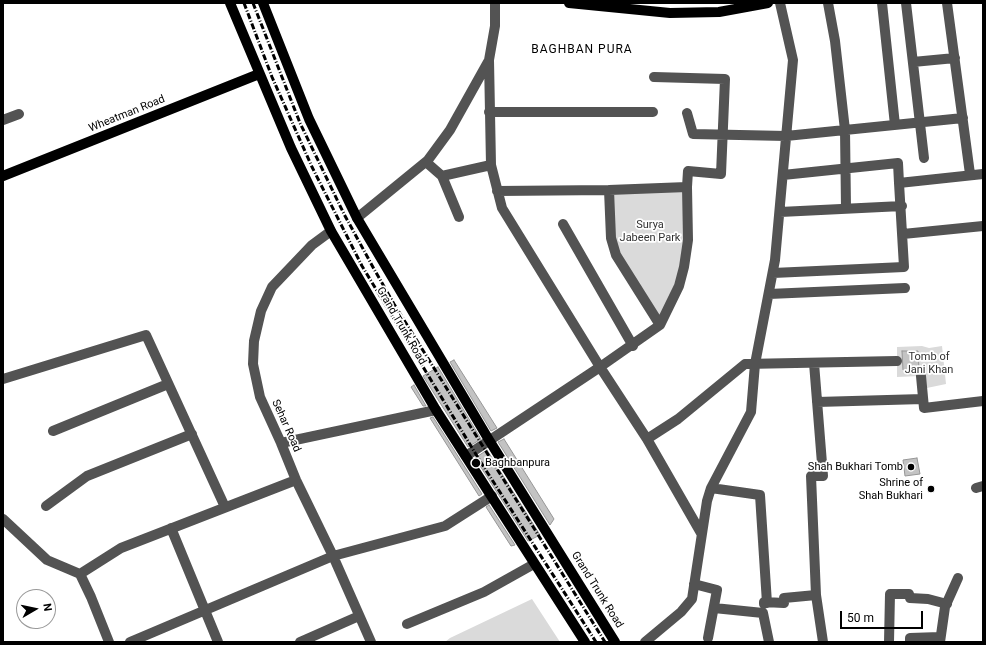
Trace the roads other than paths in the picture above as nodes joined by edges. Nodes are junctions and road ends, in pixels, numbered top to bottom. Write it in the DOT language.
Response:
graph roads {
  1 [pos="230,3"];
  2 [pos="263,3"];
  3 [pos="494,3"];
  4 [pos="569,3"];
  5 [pos="768,3"];
  6 [pos="780,3"];
  7 [pos="828,3"];
  8 [pos="882,3"];
  9 [pos="906,3"];
  10 [pos="948,3"];
  11 [pos="591,4"];
  12 [pos="955,58"];
  13 [pos="489,60"];
  14 [pos="913,62"];
  15 [pos="259,74"];
  16 [pos="654,77"];
  17 [pos="489,112"];
  18 [pos="653,112"];
  19 [pos="687,113"];
  20 [pos="19,114"];
  21 [pos="963,118"];
  22 [pos="3,120"];
  23 [pos="920,122"];
  24 [pos="896,125"];
  25 [pos="845,130"];
  26 [pos="723,134"];
  27 [pos="786,136"];
  28 [pos="924,158"];
  29 [pos="426,162"];
  30 [pos="491,165"];
  31 [pos="846,169"];
  32 [pos="970,174"];
  33 [pos="983,174"];
  34 [pos="783,175"];
  35 [pos="3,176"];
  36 [pos="442,176"];
  37 [pos="899,183"];
  38 [pos="687,187"];
  39 [pos="609,190"];
  40 [pos="497,191"];
  41 [pos="902,206"];
  42 [pos="846,208"];
  43 [pos="780,212"];
  44 [pos="459,217"];
  45 [pos="357,218"];
  46 [pos="563,224"];
  47 [pos="983,226"];
  48 [pos="331,231"];
  49 [pos="903,234"];
  50 [pos="773,274"];
  51 [pos="905,288"];
  52 [pos="769,294"];
  53 [pos="660,325"];
  54 [pos="633,346"];
  55 [pos="897,361"];
  56 [pos="814,363"];
  57 [pos="756,364"];
  58 [pos="600,367"];
  59 [pos="921,376"];
  60 [pos="3,379"];
  61 [pos="168,384"];
  62 [pos="923,399"];
  63 [pos="983,401"];
  64 [pos="817,402"];
  65 [pos="436,410"];
  66 [pos="53,431"];
  67 [pos="192,434"];
  68 [pos="647,439"];
  69 [pos="489,440"];
  70 [pos="281,443"];
  71 [pos="466,456"];
  72 [pos="296,480"];
  73 [pos="711,488"];
  74 [pos="492,496"];
  75 [pos="46,506"];
  76 [pos="225,507"];
  77 [pos="3,519"];
  78 [pos="171,528"];
  79 [pos="701,533"];
  80 [pos="333,556"];
  81 [pos="534,564"];
  82 [pos="80,574"];
  83 [pos="958,578"];
  84 [pos="694,584"];
  85 [pos="816,595"];
  86 [pos="767,603"];
  87 [pos="947,604"];
  88 [pos="714,608"];
  89 [pos="206,611"];
  90 [pos="763,613"];
  91 [pos="359,616"];
  92 [pos="407,624"];
  93 [pos="708,638"];
  94 [pos="940,640"];
  95 [pos="109,642"];
  96 [pos="130,642"];
  97 [pos="218,642"];
  98 [pos="300,642"];
  99 [pos="371,642"];
  100 [pos="585,642"];
  101 [pos="615,642"];
  102 [pos="645,642"];
  103 [pos="769,642"];
  104 [pos="823,642"];
  105 [pos="889,642"];
  106 [pos="910,642"];
  1 -- 15 [label="main road, Grand Trunk Road"];
  2 -- 45 [label="main road, Grand Trunk Road"];
  3 -- 13 [label="street"];
  4 -- 11 [label="main road"];
  5 -- 11 [label="main road"];
  6 -- 27 [label="street"];
  7 -- 25 [label="street"];
  8 -- 24 [label="street"];
  9 -- 14 [label="street"];
  10 -- 12 [label="street"];
  12 -- 14 [label="street"];
  12 -- 21 [label="street"];
  13 -- 17 [label="street"];
  13 -- 29 [label="street"];
  14 -- 23 [label="street"];
  15 -- 35 [label="main road, Wheatman Road"];
  15 -- 48 [label="main road, Grand Trunk Road"];
  16 -- 26 [label="street"];
  17 -- 18 [label="street"];
  17 -- 30 [label="street"];
  19 -- 26 [label="street"];
  20 -- 22 [label="street"];
  21 -- 23 [label="street"];
  21 -- 32 [label="street"];
  23 -- 24 [label="street"];
  23 -- 28 [label="street"];
  24 -- 25 [label="street"];
  25 -- 27 [label="street"];
  25 -- 31 [label="street"];
  26 -- 27 [label="street"];
  26 -- 38 [label="street"];
  27 -- 34 [label="street"];
  29 -- 36 [label="street"];
  29 -- 45 [label="street"];
  30 -- 36 [label="street"];
  30 -- 40 [label="street"];
  31 -- 34 [label="street"];
  31 -- 37 [label="street"];
  31 -- 42 [label="street"];
  32 -- 33 [label="street"];
  32 -- 37 [label="street"];
  34 -- 43 [label="street"];
  36 -- 44 [label="street"];
  37 -- 41 [label="street"];
  38 -- 39 [label="street"];
  38 -- 53 [label="street"];
  39 -- 40 [label="street"];
  39 -- 53 [label="street"];
  40 -- 58 [label="street"];
  41 -- 42 [label="street"];
  41 -- 49 [label="street"];
  42 -- 43 [label="street"];
  43 -- 50 [label="street"];
  45 -- 69 [label="main road, Grand Trunk Road"];
  46 -- 54 [label="street"];
  47 -- 49 [label="street"];
  48 -- 65 [label="main road, Grand Trunk Road"];
  48 -- 70 [label="street, Sehar Road"];
  49 -- 50 [label="street"];
  50 -- 52 [label="street"];
  51 -- 52 [label="street"];
  52 -- 57 [label="street"];
  53 -- 54 [label="street"];
  54 -- 58 [label="street"];
  55 -- 56 [label="street"];
  56 -- 57 [label="street"];
  56 -- 64 [label="street"];
  57 -- 68 [label="street"];
  57 -- 73 [label="street"];
  58 -- 68 [label="street"];
  58 -- 69 [label="street"];
  59 -- 62 [label="street"];
  60 -- 61 [label="street"];
  61 -- 66 [label="street"];
  61 -- 67 [label="street"];
  62 -- 63 [label="street"];
  62 -- 64 [label="street"];
  64 -- 85 [label="street"];
  65 -- 70 [label="street"];
  65 -- 71 [label="main road, Grand Trunk Road"];
  67 -- 75 [label="street"];
  67 -- 76 [label="street"];
  68 -- 79 [label="street"];
  69 -- 71 [label="street"];
  69 -- 101 [label="main road, Grand Trunk Road"];
  70 -- 72 [label="street, Sehar Road"];
  71 -- 74 [label="main road, Grand Trunk Road"];
  72 -- 76 [label="street"];
  72 -- 80 [label="street, Sehar Road"];
  73 -- 79 [label="street"];
  73 -- 86 [label="street"];
  74 -- 80 [label="street"];
  74 -- 81 [label="main road, Grand Trunk Road"];
  76 -- 78 [label="street"];
  77 -- 82 [label="street"];
  78 -- 82 [label="street"];
  78 -- 89 [label="street"];
  79 -- 84 [label="street"];
  80 -- 89 [label="street"];
  80 -- 91 [label="street, Sehar Road"];
  81 -- 92 [label="street"];
  81 -- 100 [label="main road, Grand Trunk Road"];
  82 -- 95 [label="street"];
  83 -- 87 [label="street"];
  84 -- 88 [label="street"];
  84 -- 102 [label="street"];
  85 -- 86 [label="street"];
  85 -- 104 [label="street"];
  86 -- 90 [label="street"];
  87 -- 94 [label="street"];
  87 -- 105 [label="street"];
  88 -- 90 [label="street"];
  88 -- 93 [label="street"];
  89 -- 96 [label="street"];
  89 -- 97 [label="street"];
  90 -- 103 [label="street"];
  91 -- 98 [label="street"];
  91 -- 99 [label="street, Sehar Road"];
  94 -- 106 [label="street"];
}
